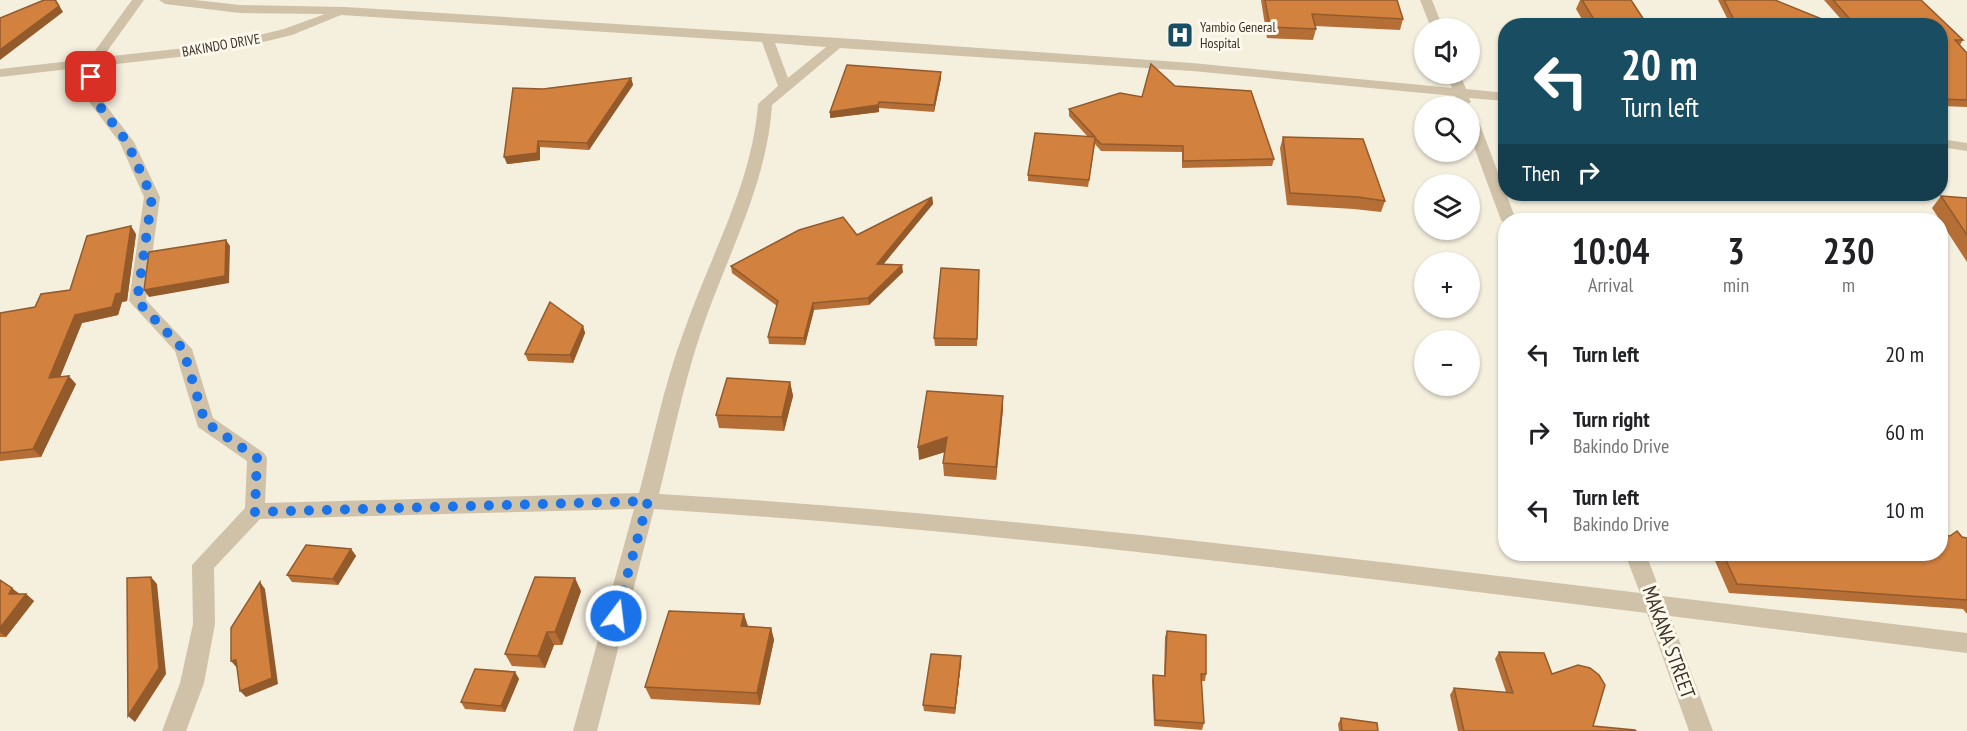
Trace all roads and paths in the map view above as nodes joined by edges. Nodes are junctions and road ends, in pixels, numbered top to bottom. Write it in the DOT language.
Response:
graph roads {
  1 [pos="138,0"];
  2 [pos="165,0"];
  3 [pos="1426,0"];
  4 [pos="345,11"];
  5 [pos="1433,18"];
  6 [pos="767,40"];
  7 [pos="839,42"];
  8 [pos="93,63"];
  9 [pos="0,73"];
  10 [pos="1458,84"];
  11 [pos="785,87"];
  12 [pos="1461,93"];
  13 [pos="1462,96"];
  14 [pos="1498,96"];
  15 [pos="1480,143"];
  16 [pos="1948,144"];
  17 [pos="1967,147"];
  18 [pos="1498,191"];
  19 [pos="648,501"];
  20 [pos="255,512"];
  21 [pos="1639,561"];
  22 [pos="1656,606"];
  23 [pos="1967,643"];
  24 [pos="174,731"];
  25 [pos="585,731"];
  26 [pos="1701,731"];
  1 -- 8 [label="street"];
  2 -- 4 [label="street"];
  3 -- 5 [label="street"];
  4 -- 6 [label="street"];
  4 -- 8 [label="street, BAKINDO DRIVE"];
  6 -- 7 [label="street"];
  6 -- 11 [label="street"];
  7 -- 11 [label="street"];
  7 -- 12 [label="street"];
  8 -- 9 [label="street, BAKINDO DRIVE"];
  8 -- 20 [label="street"];
  10 -- 12 [label="street"];
  11 -- 19 [label="street"];
  12 -- 13 [label="street"];
  12 -- 14 [label="street"];
  15 -- 18 [label="street"];
  16 -- 17 [label="street"];
  19 -- 20 [label="street"];
  19 -- 22 [label="street"];
  19 -- 25 [label="street"];
  20 -- 24 [label="street"];
  21 -- 22 [label="street, MAKANA STREET"];
  22 -- 23 [label="street"];
  22 -- 26 [label="street, MAKANA STREET"];
}
